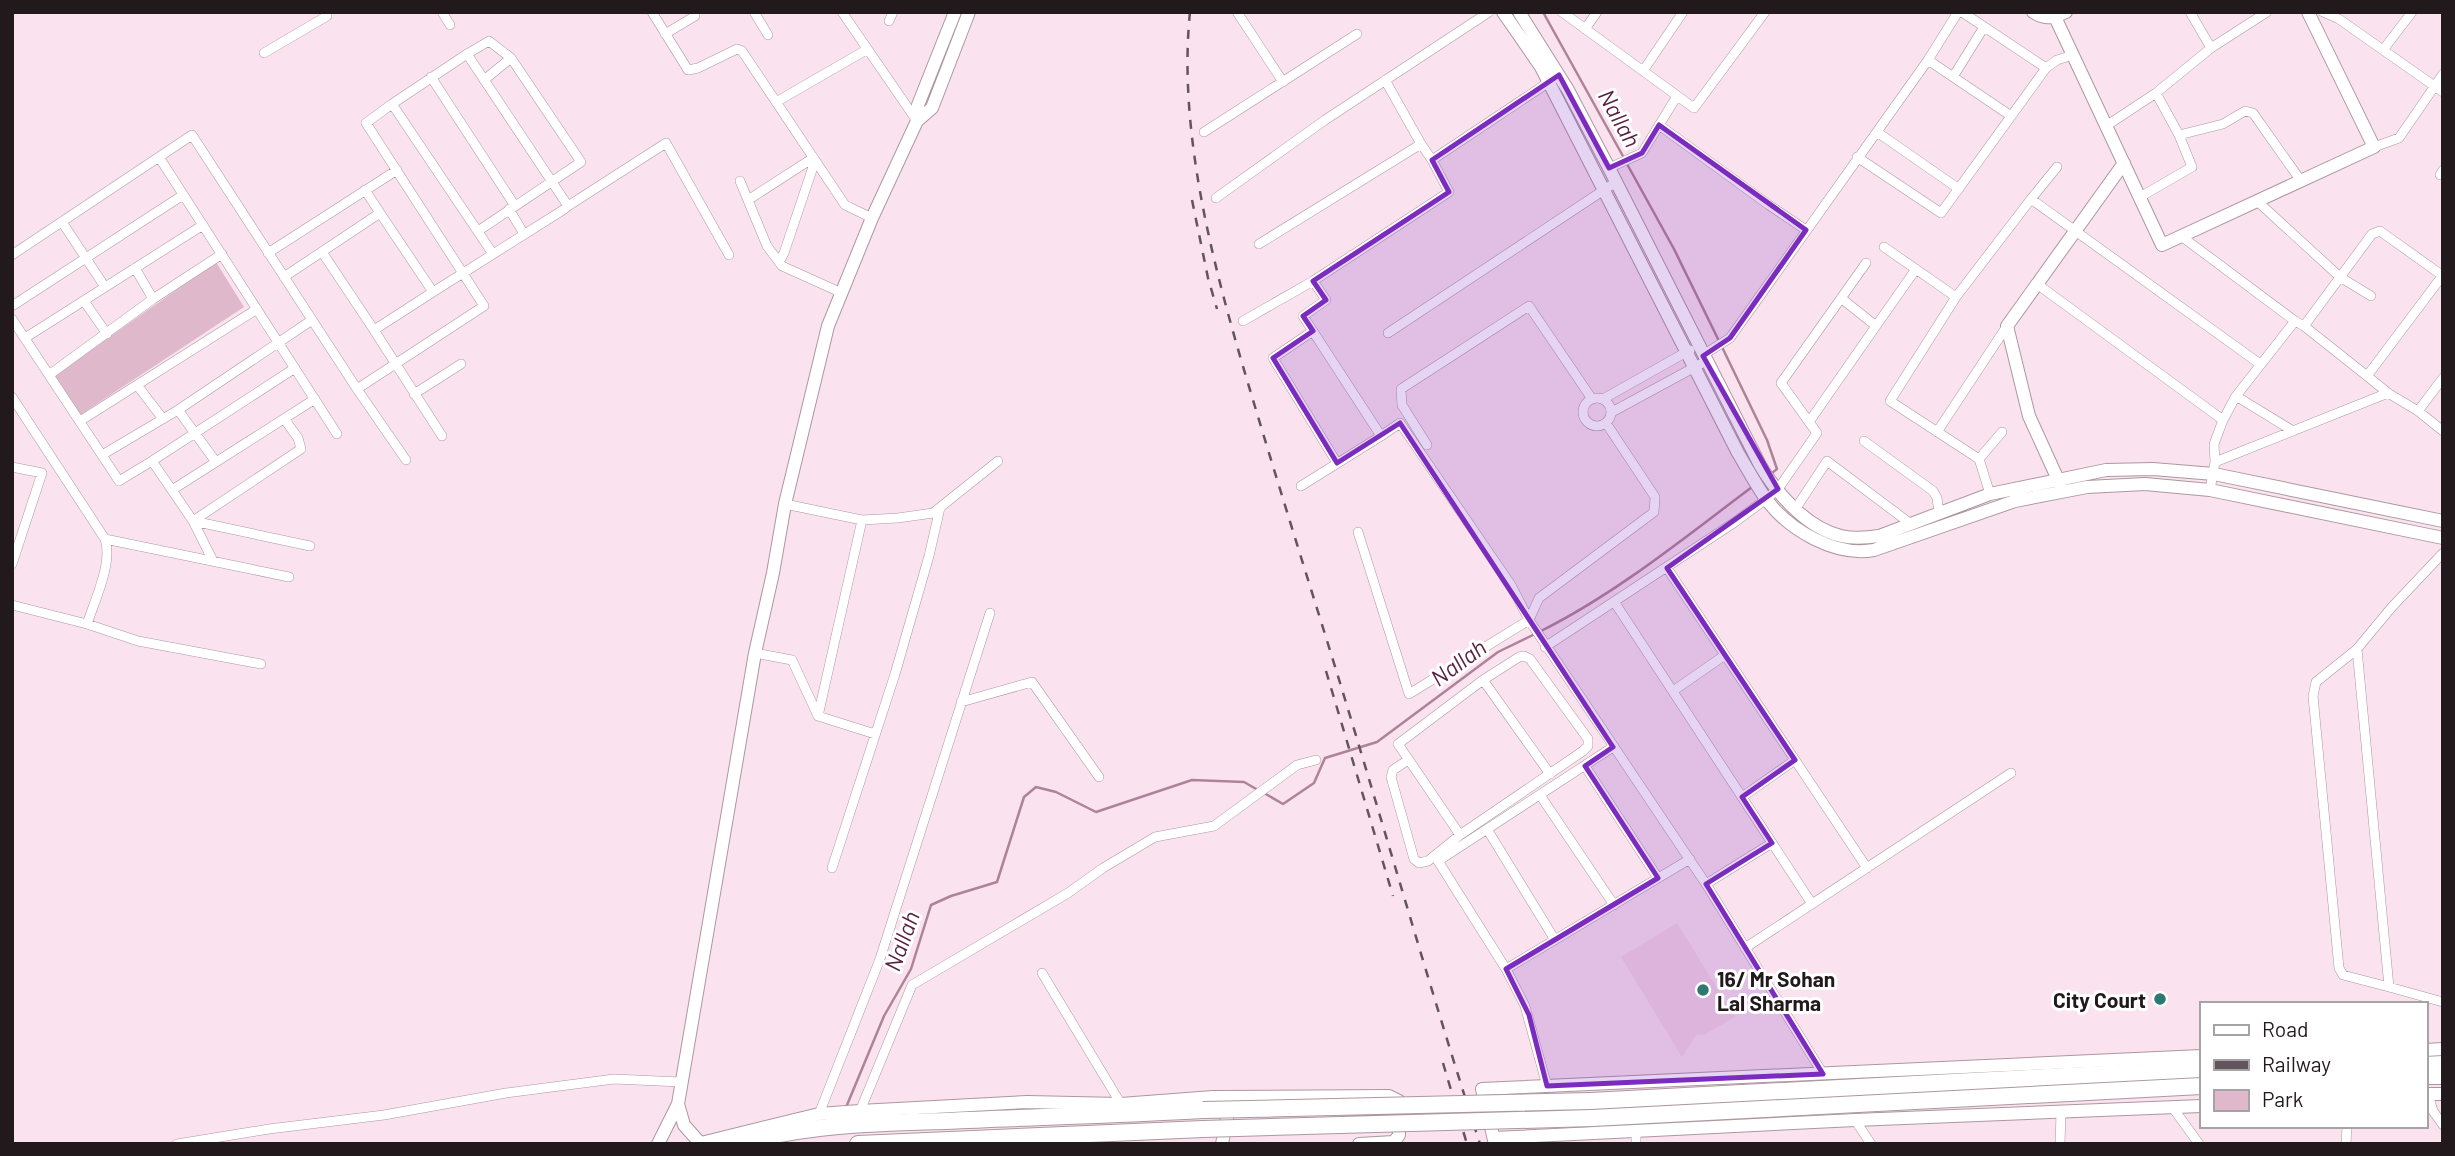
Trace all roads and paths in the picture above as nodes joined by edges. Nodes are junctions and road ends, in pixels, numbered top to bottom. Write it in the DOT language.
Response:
graph roads {
  1 [pos="326,12"];
  2 [pos="442,12"];
  3 [pos="652,12"];
  4 [pos="754,12"];
  5 [pos="954,12"];
  6 [pos="969,12"];
  7 [pos="1237,12"];
  8 [pos="1489,12"];
  9 [pos="1503,12"];
  10 [pos="1519,12"];
  11 [pos="1562,12"];
  12 [pos="1597,12"];
  13 [pos="1683,12"];
  14 [pos="1765,12"];
  15 [pos="1960,12"];
  16 [pos="2033,12"];
  17 [pos="2190,12"];
  18 [pos="2267,12"];
  19 [pos="2308,12"];
  20 [pos="2323,12"];
  21 [pos="2412,12"];
  22 [pos="846,15"];
  23 [pos="2061,15"];
  24 [pos="695,16"];
  25 [pos="2342,16"];
  26 [pos="450,25"];
  27 [pos="1984,27"];
  28 [pos="1585,29"];
  29 [pos="665,34"];
  30 [pos="1357,34"];
  31 [pos="768,35"];
  32 [pos="2211,48"];
  33 [pos="866,50"];
  34 [pos="2383,50"];
  35 [pos="264,53"];
  36 [pos="467,54"];
  37 [pos="2073,55"];
  38 [pos="511,58"];
  39 [pos="1928,60"];
  40 [pos="2046,68"];
  41 [pos="1643,71"];
  42 [pos="2443,74"];
  43 [pos="431,77"];
  44 [pos="1953,77"];
  45 [pos="1554,79"];
  46 [pos="484,80"];
  47 [pos="1385,80"];
  48 [pos="1283,82"];
  49 [pos="2434,87"];
  50 [pos="2443,92"];
  51 [pos="2156,93"];
  52 [pos="1676,96"];
  53 [pos="776,102"];
  54 [pos="392,104"];
  55 [pos="2011,117"];
  56 [pos="917,121"];
  57 [pos="1659,125"];
  58 [pos="2106,127"];
  59 [pos="1203,132"];
  60 [pos="1877,132"];
  61 [pos="2179,135"];
  62 [pos="1421,144"];
  63 [pos="2374,147"];
  64 [pos="159,157"];
  65 [pos="1857,157"];
  66 [pos="814,159"];
  67 [pos="1432,160"];
  68 [pos="2123,163"];
  69 [pos="2057,167"];
  70 [pos="1609,168"];
  71 [pos="397,170"];
  72 [pos="551,181"];
  73 [pos="740,181"];
  74 [pos="2301,181"];
  75 [pos="1616,182"];
  76 [pos="1959,189"];
  77 [pos="365,190"];
  78 [pos="1605,190"];
  79 [pos="183,195"];
  80 [pos="2140,197"];
  81 [pos="1216,198"];
  82 [pos="2031,199"];
  83 [pos="748,200"];
  84 [pos="2257,201"];
  85 [pos="568,206"];
  86 [pos="512,208"];
  87 [pos="380,213"];
  88 [pos="872,218"];
  89 [pos="62,222"];
  90 [pos="203,225"];
  91 [pos="2074,229"];
  92 [pos="478,230"];
  93 [pos="1807,230"];
  94 [pos="524,234"];
  95 [pos="2181,236"];
  96 [pos="1259,244"];
  97 [pos="1884,247"];
  98 [pos="321,252"];
  99 [pos="268,253"];
  100 [pos="222,254"];
  101 [pos="493,254"];
  102 [pos="12,255"];
  103 [pos="729,255"];
  104 [pos="86,259"];
  105 [pos="779,262"];
  106 [pos="1866,263"];
  107 [pos="135,268"];
  108 [pos="1916,269"];
  109 [pos="464,273"];
  110 [pos="2443,275"];
  111 [pos="284,277"];
  112 [pos="2340,277"];
  113 [pos="1313,281"];
  114 [pos="2037,284"];
  115 [pos="105,287"];
  116 [pos="433,292"];
  117 [pos="842,293"];
  118 [pos="2371,296"];
  119 [pos="1956,297"];
  120 [pos="1841,298"];
  121 [pos="153,299"];
  122 [pos="84,300"];
  123 [pos="12,306"];
  124 [pos="257,309"];
  125 [pos="12,319"];
  126 [pos="312,320"];
  127 [pos="1243,321"];
  128 [pos="2300,323"];
  129 [pos="1876,326"];
  130 [pos="2007,326"];
  131 [pos="374,330"];
  132 [pos="1313,331"];
  133 [pos="1388,333"];
  134 [pos="107,334"];
  135 [pos="25,338"];
  136 [pos="278,342"];
  137 [pos="1685,352"];
  138 [pos="1704,353"];
  139 [pos="395,364"];
  140 [pos="461,364"];
  141 [pos="2260,364"];
  142 [pos="295,368"];
  143 [pos="1693,368"];
  144 [pos="49,375"];
  145 [pos="2367,376"];
  146 [pos="2443,378"];
  147 [pos="137,384"];
  148 [pos="357,388"];
  149 [pos="2388,393"];
  150 [pos="414,394"];
  151 [pos="2236,396"];
  152 [pos="12,397"];
  153 [pos="315,399"];
  154 [pos="1592,399"];
  155 [pos="1603,399"];
  156 [pos="178,410"];
  157 [pos="2418,411"];
  158 [pos="1612,412"];
  159 [pos="163,419"];
  160 [pos="285,420"];
  161 [pos="2223,420"];
  162 [pos="80,421"];
  163 [pos="1809,422"];
  164 [pos="1606,423"];
  165 [pos="2293,430"];
  166 [pos="2443,431"];
  167 [pos="1937,432"];
  168 [pos="2002,432"];
  169 [pos="197,434"];
  170 [pos="337,434"];
  171 [pos="442,436"];
  172 [pos="1381,436"];
  173 [pos="1864,441"];
  174 [pos="1427,445"];
  175 [pos="102,455"];
  176 [pos="1979,459"];
  177 [pos="406,460"];
  178 [pos="152,461"];
  179 [pos="998,461"];
  180 [pos="216,462"];
  181 [pos="1337,463"];
  182 [pos="12,467"];
  183 [pos="2214,468"];
  184 [pos="1765,485"];
  185 [pos="2060,485"];
  186 [pos="1301,486"];
  187 [pos="172,490"];
  188 [pos="2210,490"];
  189 [pos="1990,495"];
  190 [pos="785,504"];
  191 [pos="940,508"];
  192 [pos="1796,508"];
  193 [pos="1939,513"];
  194 [pos="2403,513"];
  195 [pos="862,520"];
  196 [pos="193,521"];
  197 [pos="2443,521"];
  198 [pos="1911,524"];
  199 [pos="2400,529"];
  200 [pos="1358,532"];
  201 [pos="2443,538"];
  202 [pos="105,539"];
  203 [pos="310,546"];
  204 [pos="2443,553"];
  205 [pos="213,561"];
  206 [pos="12,564"];
  207 [pos="1667,568"];
  208 [pos="289,577"];
  209 [pos="1615,603"];
  210 [pos="12,605"];
  211 [pos="990,613"];
  212 [pos="1529,620"];
  213 [pos="87,624"];
  214 [pos="1545,647"];
  215 [pos="2357,649"];
  216 [pos="755,653"];
  217 [pos="1725,655"];
  218 [pos="261,664"];
  219 [pos="1483,680"];
  220 [pos="1673,691"];
  221 [pos="1577,694"];
  222 [pos="961,702"];
  223 [pos="1562,703"];
  224 [pos="818,716"];
  225 [pos="874,734"];
  226 [pos="1613,747"];
  227 [pos="1316,760"];
  228 [pos="1408,760"];
  229 [pos="1795,760"];
  230 [pos="1585,766"];
  231 [pos="2011,773"];
  232 [pos="1550,774"];
  233 [pos="1099,777"];
  234 [pos="1540,794"];
  235 [pos="1742,797"];
  236 [pos="1487,829"];
  237 [pos="1461,835"];
  238 [pos="1772,843"];
  239 [pos="1690,859"];
  240 [pos="832,868"];
  241 [pos="1867,868"];
  242 [pos="1658,878"];
  243 [pos="1706,884"];
  244 [pos="1812,904"];
  245 [pos="1614,905"];
  246 [pos="1555,940"];
  247 [pos="1745,948"];
  248 [pos="1506,969"];
  249 [pos="1042,973"];
  250 [pos="2389,987"];
  251 [pos="2443,1002"];
  252 [pos="2200,1056"];
  253 [pos="2200,1069"];
  254 [pos="1823,1074"];
  255 [pos="681,1082"];
  256 [pos="1547,1086"];
  257 [pos="2200,1087"];
  258 [pos="2427,1094"];
  259 [pos="2443,1094"];
  260 [pos="1213,1097"];
  261 [pos="678,1104"];
  262 [pos="1121,1104"];
  263 [pos="2200,1106"];
  264 [pos="2173,1108"];
  265 [pos="860,1111"];
  266 [pos="2062,1113"];
  267 [pos="819,1114"];
  268 [pos="1855,1120"];
  269 [pos="2443,1125"];
  270 [pos="1636,1138"];
  271 [pos="1494,1141"];
  272 [pos="699,1143"];
  273 [pos="177,1144"];
  274 [pos="658,1144"];
  275 [pos="738,1144"];
  276 [pos="858,1144"];
  277 [pos="1222,1144"];
  278 [pos="1359,1144"];
  279 [pos="1871,1144"];
  280 [pos="2060,1144"];
  281 [pos="2199,1144"];
  1 -- 35 [label="street"];
  2 -- 26 [label="street"];
  3 -- 29 [label="street"];
  4 -- 31 [label="street"];
  5 -- 56 [label="street"];
  6 -- 56 [label="street"];
  7 -- 48 [label="street"];
  8 -- 47 [label="street"];
  9 -- 45 [label="street"];
  10 -- 45 [label="street"];
  11 -- 28 [label="street"];
  12 -- 28 [label="street"];
  13 -- 41 [label="street"];
  14 -- 52 [label="street"];
  15 -- 27 [label="street"];
  15 -- 39 [label="street"];
  16 -- 23 [label="street"];
  17 -- 32 [label="street"];
  18 -- 32 [label="street"];
  19 -- 63 [label="street"];
  20 -- 25 [label="street"];
  21 -- 34 [label="street"];
  22 -- 33 [label="street"];
  23 -- 37 [label="street"];
  24 -- 29 [label="street"];
  25 -- 34 [label="street"];
  27 -- 40 [label="street"];
  27 -- 44 [label="street"];
  28 -- 41 [label="street"];
  29 -- 53 [label="street"];
  30 -- 48 [label="street"];
  32 -- 51 [label="street"];
  33 -- 53 [label="street"];
  33 -- 56 [label="street"];
  34 -- 49 [label="street"];
  36 -- 38 [label="street"];
  36 -- 43 [label="street"];
  36 -- 46 [label="street"];
  37 -- 40 [label="street"];
  37 -- 58 [label="street"];
  38 -- 46 [label="street"];
  38 -- 72 [label="street"];
  39 -- 44 [label="street"];
  39 -- 60 [label="street"];
  40 -- 55 [label="street"];
  41 -- 52 [label="street"];
  42 -- 49 [label="street"];
  43 -- 54 [label="street"];
  43 -- 86 [label="street"];
  44 -- 55 [label="street"];
  45 -- 67 [label="street"];
  45 -- 70 [label="street"];
  45 -- 78 [label="street"];
  46 -- 72 [label="street"];
  47 -- 62 [label="street"];
  47 -- 81 [label="street"];
  48 -- 59 [label="street"];
  49 -- 50 [label="street"];
  49 -- 63 [label="street"];
  51 -- 58 [label="street"];
  51 -- 61 [label="street"];
  52 -- 57 [label="street"];
  53 -- 66 [label="street"];
  54 -- 71 [label="street"];
  54 -- 92 [label="street"];
  55 -- 76 [label="street"];
  56 -- 88 [label="street"];
  57 -- 70 [label="street"];
  57 -- 93 [label="street"];
  58 -- 68 [label="street"];
  60 -- 65 [label="street"];
  60 -- 76 [label="street"];
  61 -- 74 [label="street"];
  61 -- 80 [label="street"];
  62 -- 67 [label="street"];
  62 -- 96 [label="street"];
  63 -- 74 [label="street"];
  64 -- 79 [label="street"];
  64 -- 89 [label="street"];
  64 -- 99 [label="street"];
  65 -- 76 [label="street"];
  65 -- 93 [label="street"];
  66 -- 83 [label="street"];
  66 -- 88 [label="street"];
  66 -- 105 [label="street"];
  67 -- 113 [label="street"];
  68 -- 80 [label="street"];
  68 -- 91 [label="street"];
  69 -- 82 [label="street"];
  70 -- 75 [label="street"];
  71 -- 77 [label="street"];
  71 -- 109 [label="street"];
  72 -- 85 [label="street"];
  72 -- 86 [label="street"];
  73 -- 83 [label="street"];
  74 -- 84 [label="street"];
  75 -- 78 [label="street"];
  75 -- 138 [label="street"];
  77 -- 87 [label="street"];
  77 -- 99 [label="street"];
  78 -- 133 [label="street"];
  78 -- 137 [label="street"];
  79 -- 90 [label="street"];
  79 -- 104 [label="street"];
  80 -- 95 [label="street"];
  82 -- 91 [label="street"];
  82 -- 119 [label="street"];
  83 -- 105 [label="street"];
  84 -- 95 [label="street"];
  84 -- 112 [label="street"];
  85 -- 94 [label="street"];
  85 -- 103 [label="street"];
  86 -- 92 [label="street"];
  86 -- 94 [label="street"];
  87 -- 98 [label="street"];
  87 -- 116 [label="street"];
  88 -- 117 [label="street"];
  89 -- 102 [label="street"];
  89 -- 104 [label="street"];
  90 -- 100 [label="street"];
  90 -- 107 [label="street"];
  91 -- 114 [label="street"];
  91 -- 141 [label="street"];
  92 -- 101 [label="street"];
  93 -- 138 [label="street"];
  94 -- 101 [label="street"];
  95 -- 128 [label="street"];
  97 -- 108 [label="street"];
  98 -- 111 [label="street"];
  98 -- 131 [label="street"];
  99 -- 111 [label="street"];
  100 -- 121 [label="street"];
  100 -- 124 [label="street"];
  101 -- 109 [label="street"];
  104 -- 115 [label="street"];
  104 -- 123 [label="street"];
  105 -- 117 [label="street"];
  106 -- 120 [label="street"];
  107 -- 115 [label="street"];
  107 -- 121 [label="street"];
  108 -- 119 [label="street"];
  108 -- 129 [label="street"];
  109 -- 116 [label="street"];
  109 -- 139 [label="street"];
  110 -- 112 [label="street"];
  110 -- 145 [label="street"];
  111 -- 126 [label="street"];
  112 -- 118 [label="street"];
  112 -- 128 [label="street"];
  113 -- 127 [label="street"];
  113 -- 132 [label="street"];
  114 -- 130 [label="street"];
  114 -- 161 [label="street"];
  115 -- 122 [label="street"];
  116 -- 131 [label="street"];
  117 -- 190 [label="street"];
  119 -- 167 [label="street"];
  120 -- 129 [label="street"];
  120 -- 163 [label="street"];
  121 -- 134 [label="street"];
  122 -- 134 [label="street"];
  122 -- 135 [label="street"];
  124 -- 136 [label="street"];
  124 -- 147 [label="street"];
  125 -- 135 [label="street"];
  126 -- 136 [label="street"];
  126 -- 148 [label="street"];
  128 -- 141 [label="street"];
  128 -- 145 [label="street"];
  129 -- 163 [label="street"];
  130 -- 167 [label="street"];
  130 -- 185 [label="street"];
  131 -- 139 [label="street"];
  132 -- 172 [label="street"];
  132 -- 181 [label="street"];
  134 -- 144 [label="street"];
  135 -- 144 [label="street"];
  136 -- 142 [label="street"];
  136 -- 156 [label="street"];
  137 -- 138 [label="street"];
  137 -- 143 [label="street"];
  137 -- 155 [label="street"];
  138 -- 143 [label="street"];
  138 -- 184 [label="street"];
  139 -- 148 [label="street"];
  139 -- 150 [label="street"];
  140 -- 150 [label="street"];
  141 -- 151 [label="street"];
  142 -- 153 [label="street"];
  142 -- 169 [label="street"];
  143 -- 158 [label="street"];
  143 -- 184 [label="street"];
  144 -- 162 [label="street"];
  145 -- 149 [label="street"];
  146 -- 157 [label="street"];
  147 -- 159 [label="street"];
  147 -- 162 [label="street"];
  148 -- 177 [label="street"];
  149 -- 157 [label="street"];
  149 -- 165 [label="street"];
  150 -- 171 [label="street"];
  151 -- 161 [label="street"];
  151 -- 165 [label="street"];
  152 -- 202 [label="street"];
  153 -- 160 [label="street"];
  153 -- 170 [label="street"];
  154 -- 155 [label="street"];
  154 -- 164 [label="street"];
  154 -- 174 [label="street"];
  155 -- 158 [label="street"];
  156 -- 159 [label="street"];
  156 -- 169 [label="street"];
  157 -- 166 [label="street"];
  158 -- 164 [label="street"];
  159 -- 175 [label="street"];
  160 -- 180 [label="street"];
  160 -- 196 [label="street"];
  161 -- 183 [label="street"];
  162 -- 175 [label="street"];
  163 -- 184 [label="street"];
  164 -- 212 [label="street"];
  165 -- 183 [label="street"];
  167 -- 176 [label="street"];
  168 -- 176 [label="street"];
  169 -- 178 [label="street"];
  169 -- 180 [label="street"];
  172 -- 181 [label="street"];
  172 -- 212 [label="street"];
  173 -- 193 [label="street"];
  175 -- 178 [label="street"];
  176 -- 189 [label="street"];
  178 -- 187 [label="street"];
  179 -- 191 [label="street"];
  180 -- 187 [label="street"];
  181 -- 186 [label="street"];
  182 -- 206 [label="street"];
  183 -- 185 [label="street"];
  183 -- 188 [label="street"];
  183 -- 194 [label="street"];
  184 -- 185 [label="street"];
  184 -- 192 [label="street"];
  184 -- 207 [label="street"];
  185 -- 188 [label="street"];
  185 -- 189 [label="street"];
  187 -- 196 [label="street"];
  188 -- 199 [label="street"];
  189 -- 193 [label="street"];
  190 -- 195 [label="street"];
  190 -- 216 [label="street"];
  191 -- 195 [label="street"];
  191 -- 225 [label="street"];
  192 -- 198 [label="street"];
  192 -- 198 [label="street"];
  193 -- 198 [label="street"];
  194 -- 197 [label="street"];
  194 -- 199 [label="street"];
  195 -- 224 [label="street"];
  196 -- 203 [label="street"];
  196 -- 205 [label="street"];
  199 -- 201 [label="street"];
  200 -- 212 [label="street"];
  202 -- 205 [label="street"];
  202 -- 213 [label="street"];
  204 -- 215 [label="street"];
  205 -- 208 [label="street"];
  207 -- 209 [label="street"];
  207 -- 217 [label="street"];
  209 -- 214 [label="street"];
  209 -- 220 [label="street"];
  210 -- 213 [label="street"];
  211 -- 222 [label="street"];
  212 -- 214 [label="street"];
  213 -- 218 [label="street"];
  214 -- 221 [label="street"];
  215 -- 250 [label="street"];
  215 -- 250 [label="street"];
  216 -- 224 [label="street"];
  216 -- 255 [label="street"];
  217 -- 220 [label="street"];
  217 -- 229 [label="street"];
  219 -- 223 [label="street"];
  219 -- 228 [label="street"];
  219 -- 232 [label="street"];
  220 -- 235 [label="street"];
  221 -- 223 [label="street"];
  221 -- 226 [label="street"];
  222 -- 233 [label="street"];
  222 -- 267 [label="street"];
  223 -- 232 [label="street"];
  224 -- 225 [label="street"];
  225 -- 240 [label="street"];
  226 -- 230 [label="street"];
  226 -- 239 [label="street"];
  227 -- 265 [label="street"];
  228 -- 237 [label="street"];
  228 -- 237 [label="street"];
  229 -- 235 [label="street"];
  229 -- 241 [label="street"];
  230 -- 234 [label="street"];
  230 -- 242 [label="street"];
  231 -- 241 [label="street"];
  232 -- 237 [label="street"];
  234 -- 236 [label="street"];
  234 -- 245 [label="street"];
  235 -- 238 [label="street"];
  236 -- 246 [label="street"];
  236 -- 248 [label="street"];
  238 -- 243 [label="street"];
  238 -- 244 [label="street"];
  239 -- 242 [label="street"];
  239 -- 243 [label="street"];
  241 -- 244 [label="street"];
  242 -- 245 [label="street"];
  243 -- 247 [label="street"];
  244 -- 247 [label="street"];
  245 -- 246 [label="street"];
  246 -- 248 [label="street"];
  247 -- 254 [label="street"];
  248 -- 256 [label="street"];
  249 -- 262 [label="street"];
  250 -- 251 [label="street"];
  252 -- 254 [label="street"];
  253 -- 275 [label="highway, bridge"];
  254 -- 256 [label="street"];
  255 -- 261 [label="street"];
  255 -- 273 [label="street"];
  256 -- 271 [label="street"];
  257 -- 276 [label="highway, bridge"];
  258 -- 259 [label="street"];
  258 -- 269 [label="street"];
  260 -- 262 [label="street"];
  260 -- 277 [label="street"];
  260 -- 278 [label="street"];
  261 -- 272 [label="street"];
  261 -- 274 [label="street"];
  262 -- 265 [label="street"];
  263 -- 264 [label="street"];
  264 -- 266 [label="street"];
  264 -- 281 [label="street"];
  265 -- 267 [label="street"];
  266 -- 268 [label="street"];
  266 -- 280 [label="street"];
  267 -- 272 [label="street"];
  268 -- 270 [label="street"];
  268 -- 279 [label="street"];
  270 -- 271 [label="street"];
}
